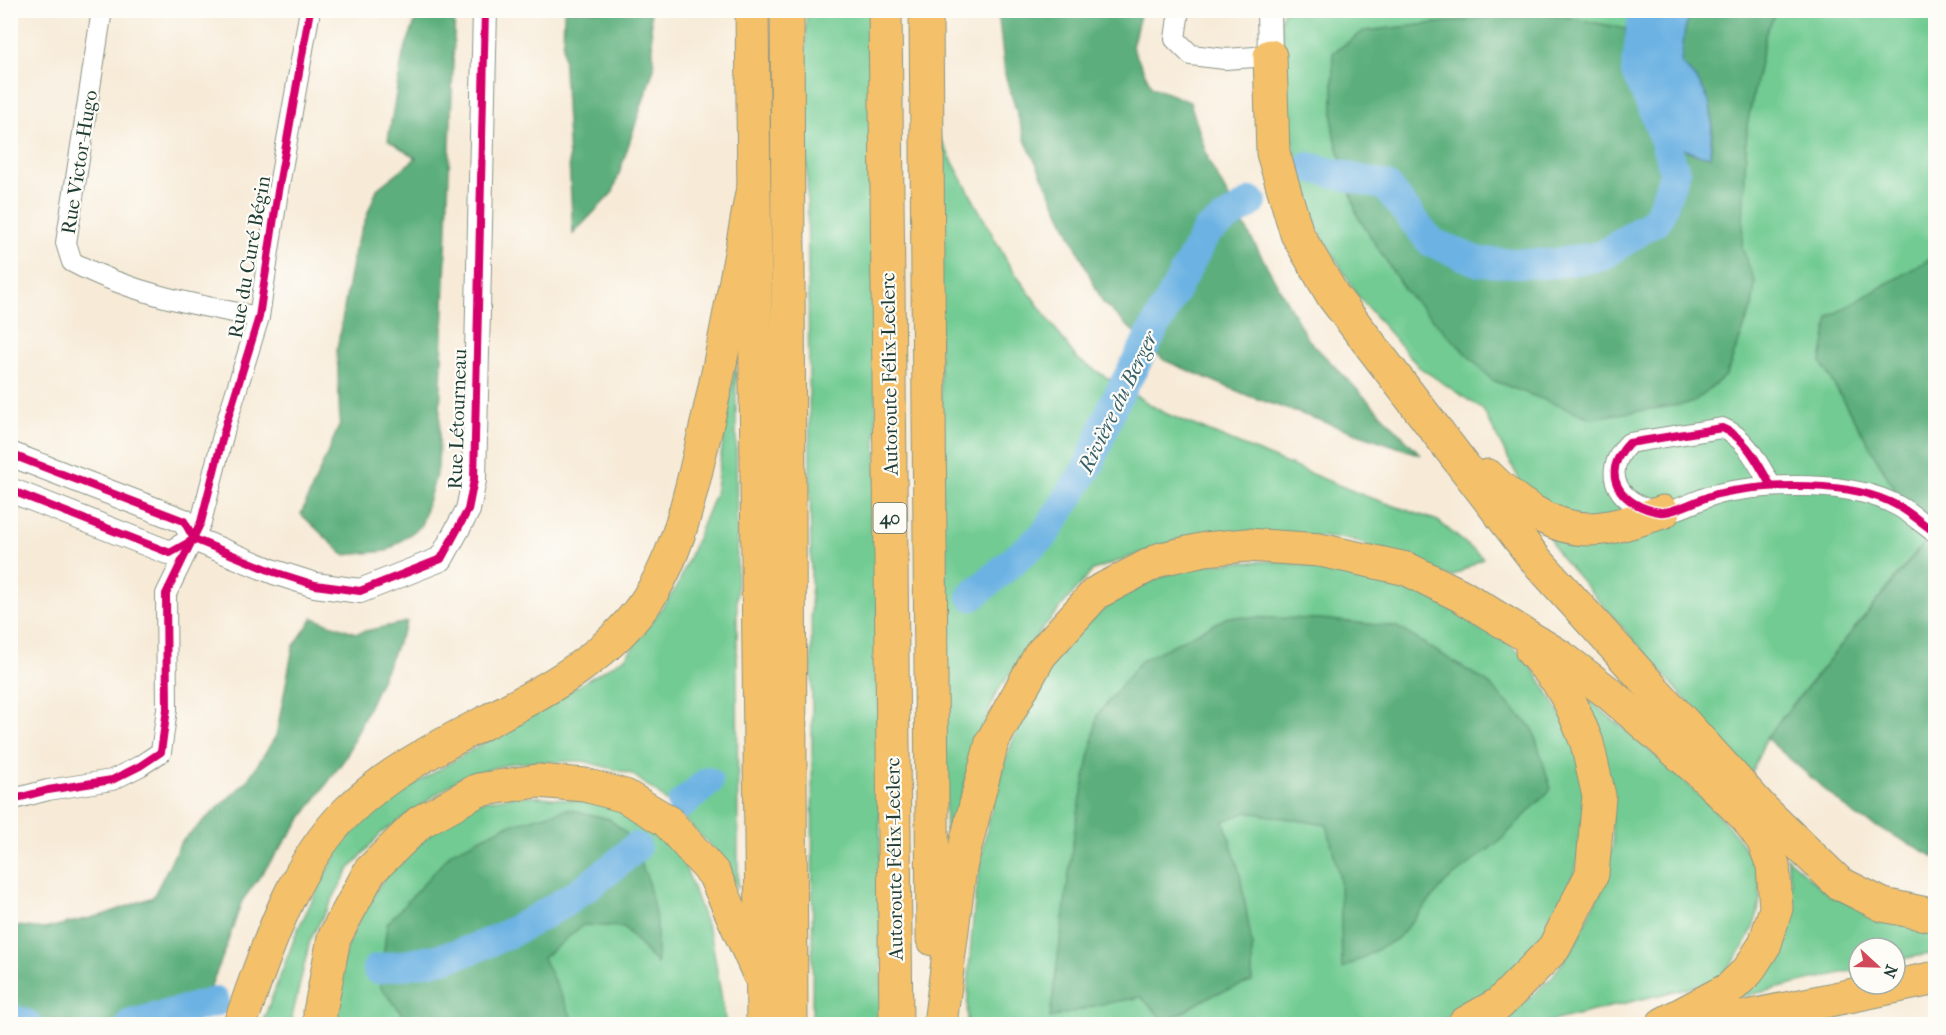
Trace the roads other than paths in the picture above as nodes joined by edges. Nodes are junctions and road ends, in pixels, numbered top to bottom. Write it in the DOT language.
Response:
graph roads {
  1 [pos="102,10"];
  2 [pos="310,10"];
  3 [pos="485,10"];
  4 [pos="752,10"];
  5 [pos="787,10"];
  6 [pos="885,10"];
  7 [pos="926,10"];
  8 [pos="1179,10"];
  9 [pos="1269,10"];
  10 [pos="1270,56"];
  11 [pos="752,193"];
  12 [pos="259,317"];
  13 [pos="1397,379"];
  14 [pos="10,454"];
  15 [pos="1771,486"];
  16 [pos="10,490"];
  17 [pos="1663,512"];
  18 [pos="1935,532"];
  19 [pos="194,539"];
  20 [pos="1509,624"];
  21 [pos="10,800"];
  22 [pos="1935,916"];
  23 [pos="1935,978"];
  24 [pos="763,982"];
  25 [pos="240,1024"];
  26 [pos="320,1024"];
  27 [pos="763,1024"];
  28 [pos="791,1024"];
  29 [pos="896,1024"];
  30 [pos="933,1024"];
  31 [pos="940,1024"];
  32 [pos="1464,1024"];
  33 [pos="1662,1024"];
  34 [pos="1713,1024"];
  1 -- 12 [label="street, Rue Victor-Hugo"];
  2 -- 12 [label="street, Rue du Curé Bégin"];
  3 -- 19 [label="street, Rue Létourneau"];
  4 -- 11 [label="highway"];
  5 -- 28 [label="highway"];
  6 -- 29 [label="highway, Autoroute Félix-Leclerc / 40"];
  7 -- 30 [label="highway"];
  8 -- 10 [label="street"];
  9 -- 10 [label="street"];
  10 -- 13 [label="highway"];
  11 -- 24 [label="highway"];
  11 -- 25 [label="highway"];
  12 -- 19 [label="street, Rue du Curé Bégin"];
  13 -- 17 [label="highway"];
  13 -- 22 [label="highway"];
  14 -- 19 [label="street"];
  15 -- 17 [label="street"];
  15 -- 17 [label="street"];
  15 -- 18 [label="street"];
  16 -- 19 [label="street"];
  19 -- 21 [label="street, Rue du Curé Bégin"];
  20 -- 31 [label="highway"];
  20 -- 32 [label="highway"];
  20 -- 33 [label="highway"];
  23 -- 34 [label="highway"];
  24 -- 26 [label="highway"];
  24 -- 27 [label="highway"];
}
